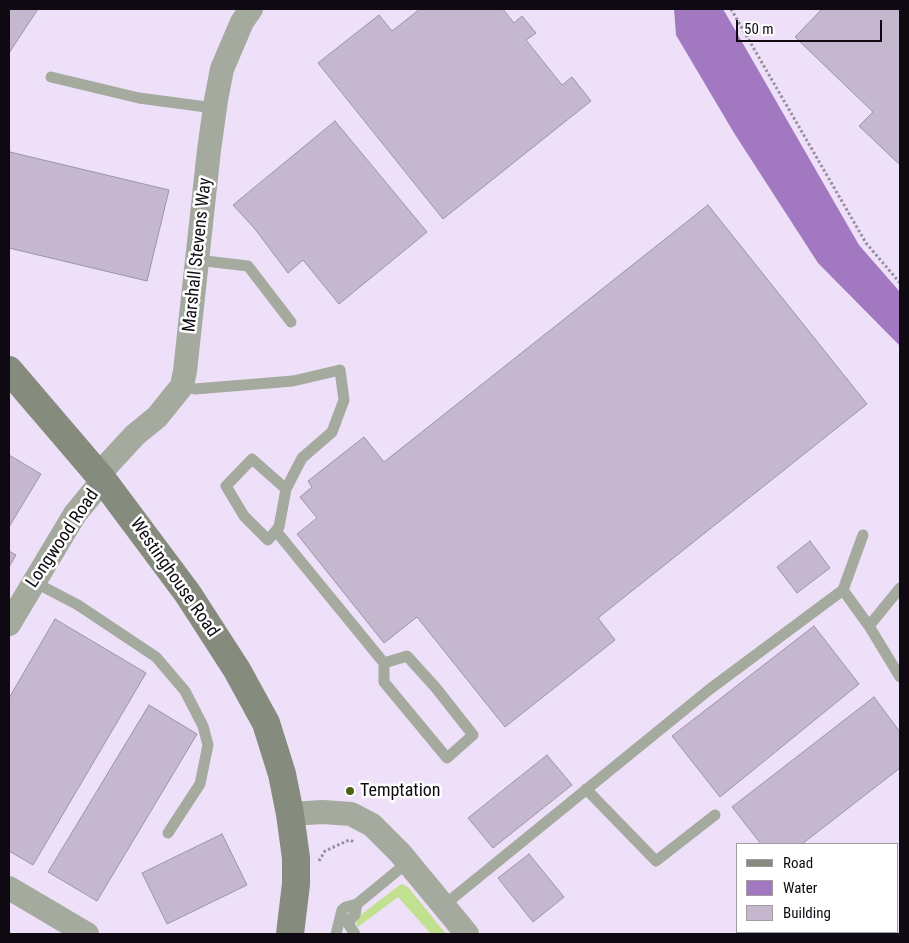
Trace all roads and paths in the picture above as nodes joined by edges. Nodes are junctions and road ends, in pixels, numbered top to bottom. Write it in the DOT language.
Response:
graph roads {
  1 [pos="251,9"];
  2 [pos="732,9"];
  3 [pos="51,77"];
  4 [pos="214,108"];
  5 [pos="197,260"];
  6 [pos="900,283"];
  7 [pos="291,322"];
  8 [pos="9,370"];
  9 [pos="182,386"];
  10 [pos="101,477"];
  11 [pos="286,488"];
  12 [pos="276,531"];
  13 [pos="863,536"];
  14 [pos="34,582"];
  15 [pos="900,588"];
  16 [pos="843,590"];
  17 [pos="9,624"];
  18 [pos="869,626"];
  19 [pos="384,663"];
  20 [pos="900,677"];
  21 [pos="586,789"];
  22 [pos="290,814"];
  23 [pos="715,815"];
  24 [pos="168,833"];
  25 [pos="358,842"];
  26 [pos="408,862"];
  27 [pos="318,863"];
  28 [pos="9,888"];
  29 [pos="357,904"];
  30 [pos="443,906"];
  31 [pos="87,934"];
  32 [pos="290,934"];
  33 [pos="336,934"];
  34 [pos="355,934"];
  35 [pos="467,934"];
  1 -- 4 [label="street, Marshall Stevens Way"];
  2 -- 6 [label="path"];
  3 -- 4 [label="lane"];
  4 -- 5 [label="street, Marshall Stevens Way"];
  5 -- 7 [label="lane"];
  5 -- 9 [label="street, Marshall Stevens Way"];
  8 -- 10 [label="street, Westinghouse Road"];
  9 -- 10 [label="street, Marshall Stevens Way"];
  9 -- 11 [label="lane"];
  10 -- 14 [label="street, Longwood Road"];
  10 -- 22 [label="street, Westinghouse Road"];
  11 -- 12 [label="lane"];
  11 -- 12 [label="lane"];
  12 -- 19 [label="lane"];
  13 -- 16 [label="lane"];
  14 -- 17 [label="street, Longwood Road"];
  14 -- 24 [label="lane"];
  15 -- 18 [label="lane"];
  16 -- 18 [label="lane"];
  16 -- 21 [label="lane"];
  18 -- 20 [label="lane"];
  19 -- 19 [label="lane"];
  21 -- 23 [label="lane"];
  21 -- 30 [label="lane"];
  22 -- 26 [label="street"];
  22 -- 32 [label="street, Westinghouse Road"];
  25 -- 27 [label="path"];
  26 -- 29 [label="lane"];
  26 -- 30 [label="street"];
  28 -- 31 [label="street"];
  29 -- 33 [label="lane"];
  29 -- 34 [label="lane"];
  30 -- 35 [label="street"];
}
